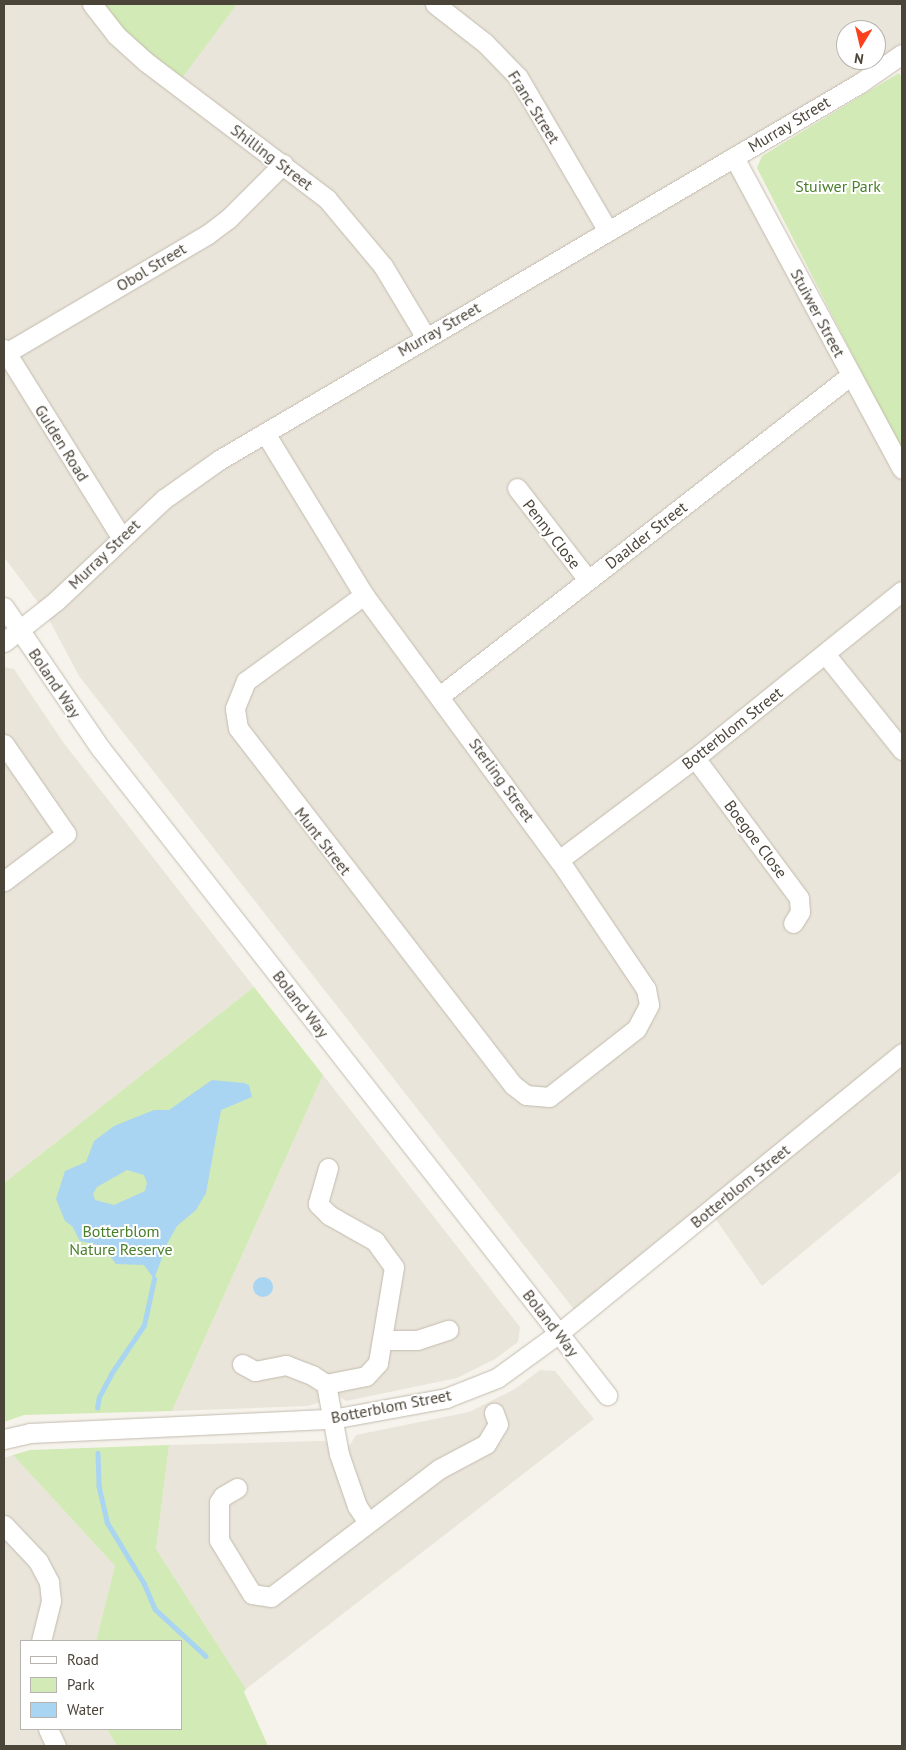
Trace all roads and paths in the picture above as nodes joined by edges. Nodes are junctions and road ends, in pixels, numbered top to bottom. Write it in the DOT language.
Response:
graph roads {
  1 [pos="92,4"];
  2 [pos="435,4"];
  3 [pos="902,54"];
  4 [pos="734,157"];
  5 [pos="283,164"];
  6 [pos="608,231"];
  7 [pos="425,336"];
  8 [pos="5,351"];
  9 [pos="851,375"];
  10 [pos="264,433"];
  11 [pos="902,469"];
  12 [pos="517,488"];
  13 [pos="121,537"];
  14 [pos="588,580"];
  15 [pos="902,591"];
  16 [pos="364,595"];
  17 [pos="4,607"];
  18 [pos="19,630"];
  19 [pos="4,642"];
  20 [pos="826,654"];
  21 [pos="441,695"];
  22 [pos="4,744"];
  23 [pos="902,750"];
  24 [pos="695,758"];
  25 [pos="559,860"];
  26 [pos="4,881"];
  27 [pos="793,923"];
  28 [pos="902,1053"];
  29 [pos="538,1098"];
  30 [pos="328,1168"];
  31 [pos="448,1330"];
  32 [pos="559,1333"];
  33 [pos="382,1340"];
  34 [pos="242,1364"];
  35 [pos="326,1384"];
  36 [pos="607,1395"];
  37 [pos="494,1413"];
  38 [pos="332,1418"];
  39 [pos="4,1439"];
  40 [pos="237,1488"];
  41 [pos="367,1521"];
  42 [pos="4,1525"];
  43 [pos="41,1640"];
  44 [pos="48,1730"];
  45 [pos="56,1746"];
  1 -- 5 [label="street, Shilling Street"];
  2 -- 6 [label="street, Franc Street"];
  3 -- 4 [label="street, Murray Street"];
  4 -- 6 [label="street, Murray Street"];
  4 -- 9 [label="street, Stuiwer Street"];
  5 -- 7 [label="street, Shilling Street"];
  5 -- 8 [label="street, Obol Street"];
  6 -- 7 [label="street, Murray Street"];
  7 -- 10 [label="street, Murray Street"];
  8 -- 13 [label="street, Gulden Road"];
  9 -- 11 [label="street, Stuiwer Street"];
  9 -- 14 [label="street, Daalder Street"];
  10 -- 13 [label="street, Murray Street"];
  10 -- 16 [label="street, Sterling Street"];
  12 -- 14 [label="street, Penny Close"];
  13 -- 18 [label="street, Murray Street"];
  14 -- 21 [label="street, Daalder Street"];
  15 -- 20 [label="street, Botterblom Street"];
  16 -- 21 [label="street, Sterling Street"];
  16 -- 29 [label="street, Munt Street"];
  17 -- 18 [label="street, Boland Way"];
  18 -- 19 [label="street, Murray Street"];
  18 -- 32 [label="street, Boland Way"];
  20 -- 23 [label="street"];
  20 -- 24 [label="street, Botterblom Street"];
  21 -- 25 [label="street, Sterling Street"];
  22 -- 26 [label="street"];
  24 -- 25 [label="street, Botterblom Street"];
  24 -- 27 [label="street, Boegoe Close"];
  25 -- 29 [label="street, Sterling Street"];
  28 -- 32 [label="street, Botterblom Street"];
  30 -- 33 [label="street"];
  31 -- 33 [label="street"];
  32 -- 36 [label="street, Boland Way"];
  32 -- 38 [label="street, Botterblom Street"];
  33 -- 35 [label="street"];
  34 -- 35 [label="street"];
  35 -- 38 [label="street"];
  37 -- 41 [label="street"];
  38 -- 39 [label="street, Botterblom Street"];
  38 -- 41 [label="street"];
  40 -- 41 [label="street"];
  42 -- 43 [label="street"];
  44 -- 45 [label="street"];
}
